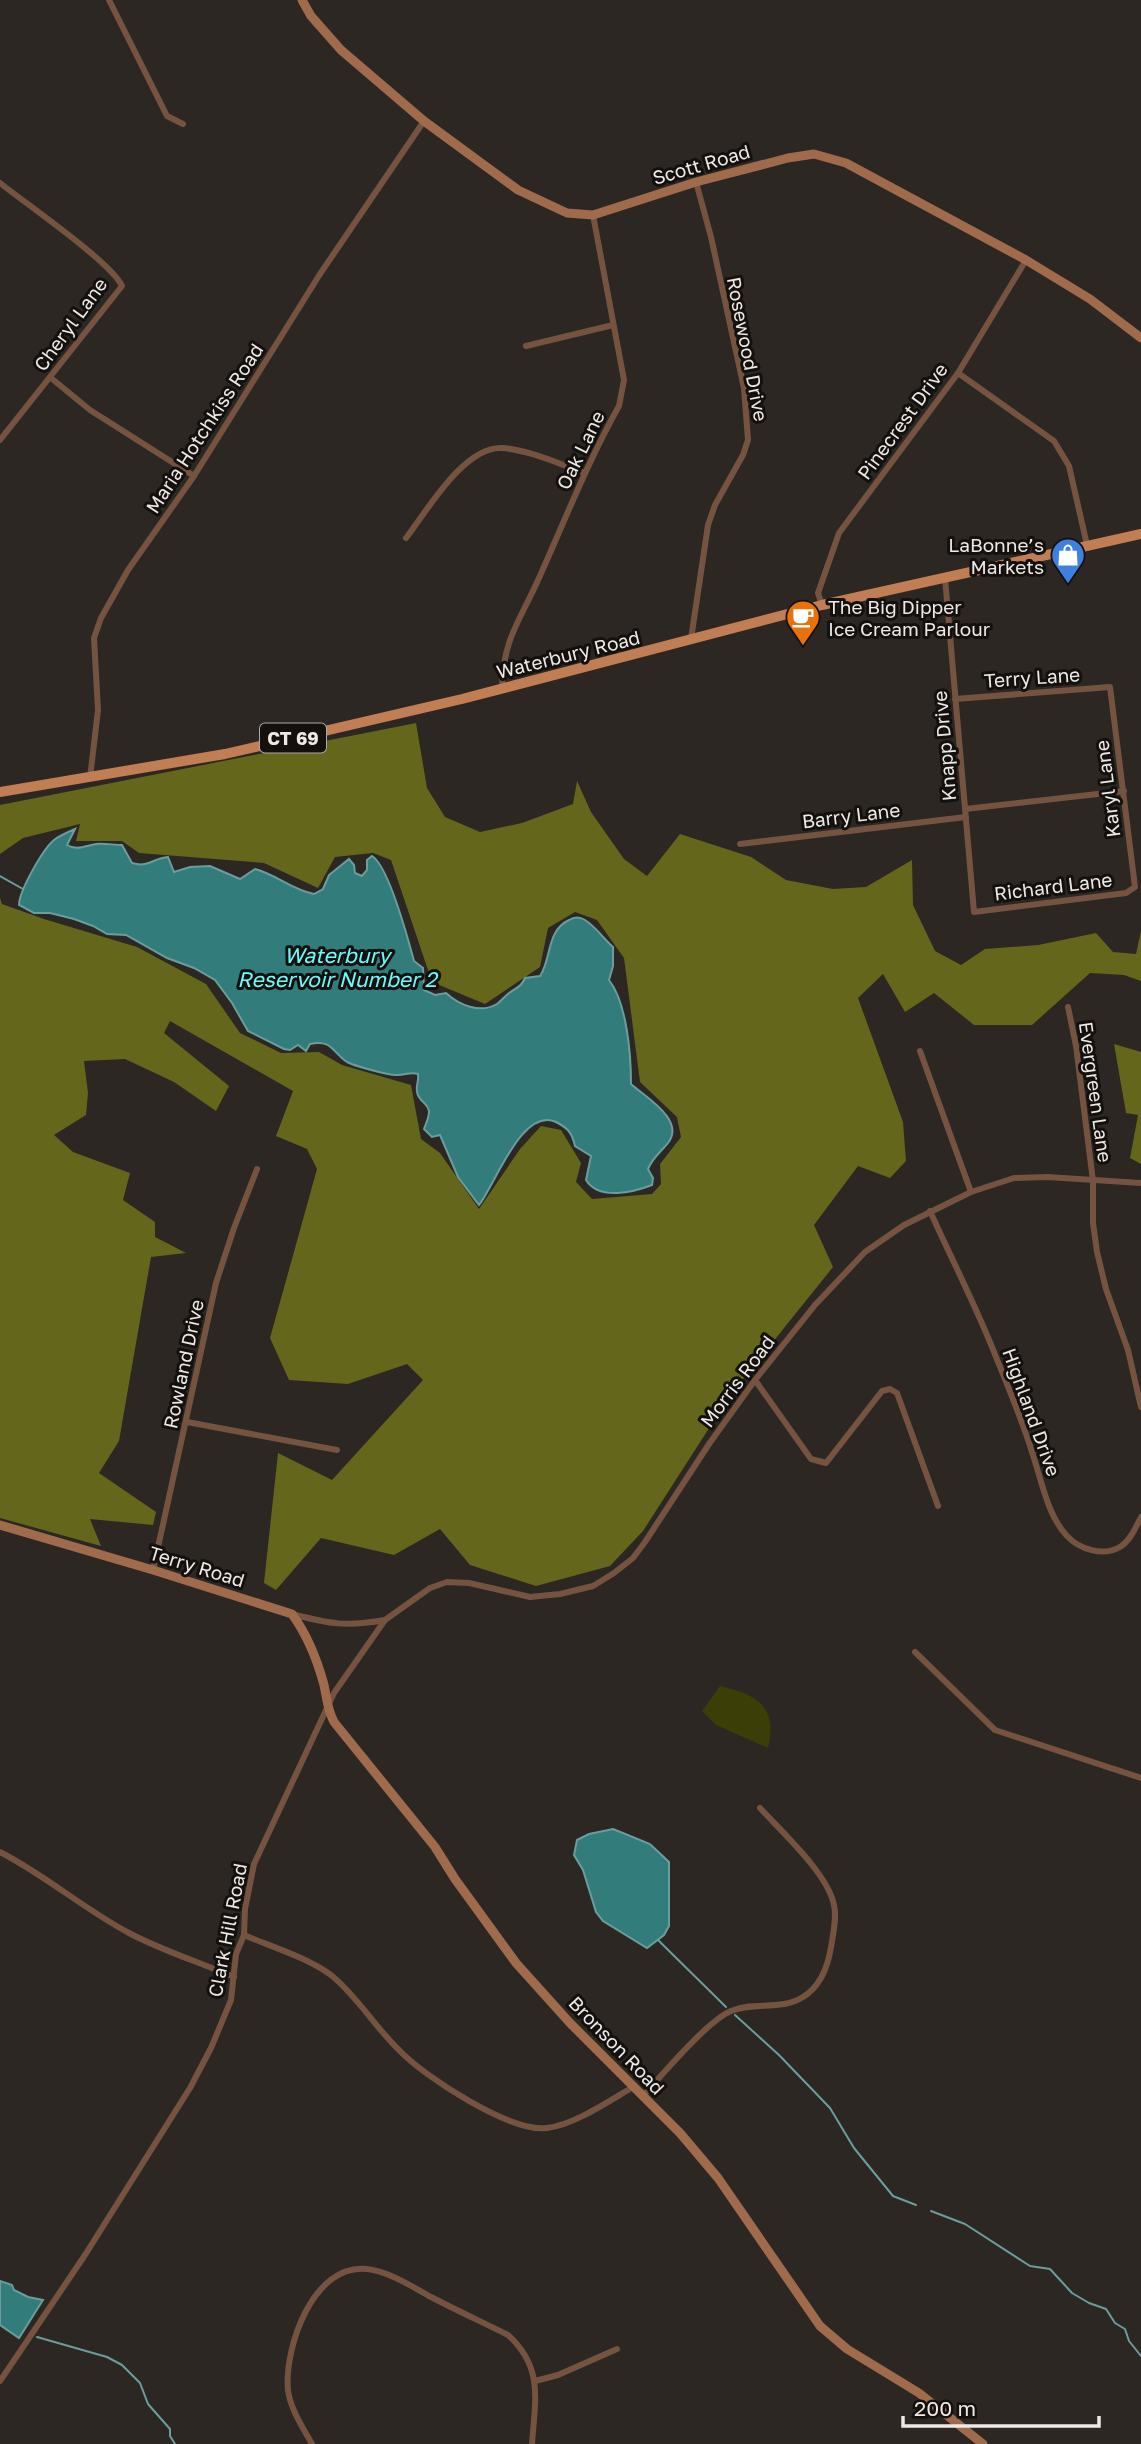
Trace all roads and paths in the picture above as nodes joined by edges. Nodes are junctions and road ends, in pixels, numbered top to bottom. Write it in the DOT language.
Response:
graph roads {
  1 [pos="109,0"];
  2 [pos="302,0"];
  3 [pos="424,121"];
  4 [pos="183,124"];
  5 [pos="696,182"];
  6 [pos="0,183"];
  7 [pos="593,215"];
  8 [pos="1026,260"];
  9 [pos="613,325"];
  10 [pos="1141,338"];
  11 [pos="526,346"];
  12 [pos="958,373"];
  13 [pos="51,378"];
  14 [pos="0,440"];
  15 [pos="585,473"];
  16 [pos="194,476"];
  17 [pos="1141,534"];
  18 [pos="406,538"];
  19 [pos="1087,545"];
  20 [pos="945,578"];
  21 [pos="822,605"];
  22 [pos="691,640"];
  23 [pos="1110,687"];
  24 [pos="502,689"];
  25 [pos="955,699"];
  26 [pos="90,778"];
  27 [pos="1124,791"];
  28 [pos="0,792"];
  29 [pos="965,809"];
  30 [pos="966,817"];
  31 [pos="740,844"];
  32 [pos="1135,887"];
  33 [pos="974,912"];
  34 [pos="1068,1007"];
  35 [pos="920,1051"];
  36 [pos="257,1169"];
  37 [pos="1093,1181"];
  38 [pos="1141,1182"];
  39 [pos="971,1192"];
  40 [pos="930,1211"];
  41 [pos="755,1380"];
  42 [pos="1141,1407"];
  43 [pos="187,1422"];
  44 [pos="337,1450"];
  45 [pos="939,1506"];
  46 [pos="1141,1517"];
  47 [pos="0,1525"];
  48 [pos="153,1570"];
  49 [pos="292,1614"];
  50 [pos="385,1620"];
  51 [pos="915,1652"];
  52 [pos="327,1709"];
  53 [pos="1141,1778"];
  54 [pos="760,1808"];
  55 [pos="0,1852"];
  56 [pos="244,1935"];
  57 [pos="234,1977"];
  58 [pos="633,2087"];
  59 [pos="642,2097"];
  60 [pos="617,2349"];
  61 [pos="0,2381"];
  62 [pos="535,2381"];
  63 [pos="312,2444"];
  64 [pos="532,2444"];
  65 [pos="983,2444"];
  1 -- 4 [label="street"];
  2 -- 3 [label="street, Scott Road"];
  3 -- 7 [label="street, Scott Road"];
  3 -- 16 [label="street, Maria Hotchkiss Road"];
  5 -- 7 [label="street, Scott Road"];
  5 -- 8 [label="street, Scott Road"];
  5 -- 22 [label="street, Rosewood Drive"];
  6 -- 13 [label="street, Cheryl Lane"];
  7 -- 9 [label="street, Oak Lane"];
  8 -- 10 [label="street, Scott Road"];
  8 -- 12 [label="street, Pinecrest Drive"];
  9 -- 11 [label="street"];
  9 -- 15 [label="street, Oak Lane"];
  12 -- 19 [label="street"];
  12 -- 21 [label="street, Pinecrest Drive"];
  13 -- 14 [label="street, Cheryl Lane"];
  13 -- 16 [label="street"];
  15 -- 18 [label="street"];
  15 -- 24 [label="street, Oak Lane"];
  16 -- 26 [label="street, Maria Hotchkiss Road"];
  17 -- 19 [label="main road, Waterbury Road / CT 69"];
  19 -- 20 [label="main road, Waterbury Road / CT 69"];
  20 -- 21 [label="main road, Waterbury Road / CT 69"];
  20 -- 25 [label="street, Knapp Drive"];
  21 -- 22 [label="main road, Waterbury Road / CT 69"];
  22 -- 24 [label="main road, Waterbury Road / CT 69"];
  23 -- 25 [label="street, Terry Lane"];
  23 -- 27 [label="street, Karyl Lane"];
  24 -- 26 [label="main road, Waterbury Road / CT 69"];
  25 -- 29 [label="street, Knapp Drive"];
  26 -- 28 [label="main road, Waterbury Road / CT 69"];
  27 -- 29 [label="street"];
  27 -- 32 [label="street, Karyl Lane"];
  29 -- 30 [label="street, Knapp Drive"];
  30 -- 31 [label="street, Barry Lane"];
  30 -- 33 [label="street, Knapp Drive"];
  32 -- 33 [label="street, Richard Lane"];
  34 -- 37 [label="street, Evergreen Lane"];
  35 -- 39 [label="street"];
  36 -- 43 [label="street, Rowland Drive"];
  37 -- 38 [label="street, Morris Road"];
  37 -- 39 [label="street, Morris Road"];
  37 -- 42 [label="street"];
  39 -- 40 [label="street, Morris Road"];
  40 -- 41 [label="street, Morris Road"];
  40 -- 46 [label="street, Highland Drive"];
  41 -- 45 [label="street"];
  41 -- 50 [label="street, Morris Road"];
  43 -- 44 [label="street"];
  43 -- 48 [label="street, Rowland Drive"];
  47 -- 48 [label="street, Terry Road"];
  48 -- 49 [label="street, Terry Road"];
  49 -- 50 [label="street, Terry Road"];
  49 -- 52 [label="street, Bronson Road"];
  50 -- 52 [label="street, Clark Hill Road"];
  51 -- 53 [label="street"];
  52 -- 56 [label="street, Clark Hill Road"];
  52 -- 58 [label="street, Bronson Road"];
  54 -- 59 [label="street"];
  55 -- 57 [label="street"];
  56 -- 57 [label="street, Clark Hill Road"];
  56 -- 58 [label="street"];
  57 -- 61 [label="street, Clark Hill Road"];
  58 -- 59 [label="street, Bronson Road"];
  59 -- 65 [label="street, Bronson Road"];
  60 -- 62 [label="street"];
  62 -- 63 [label="street"];
  62 -- 64 [label="street"];
}
